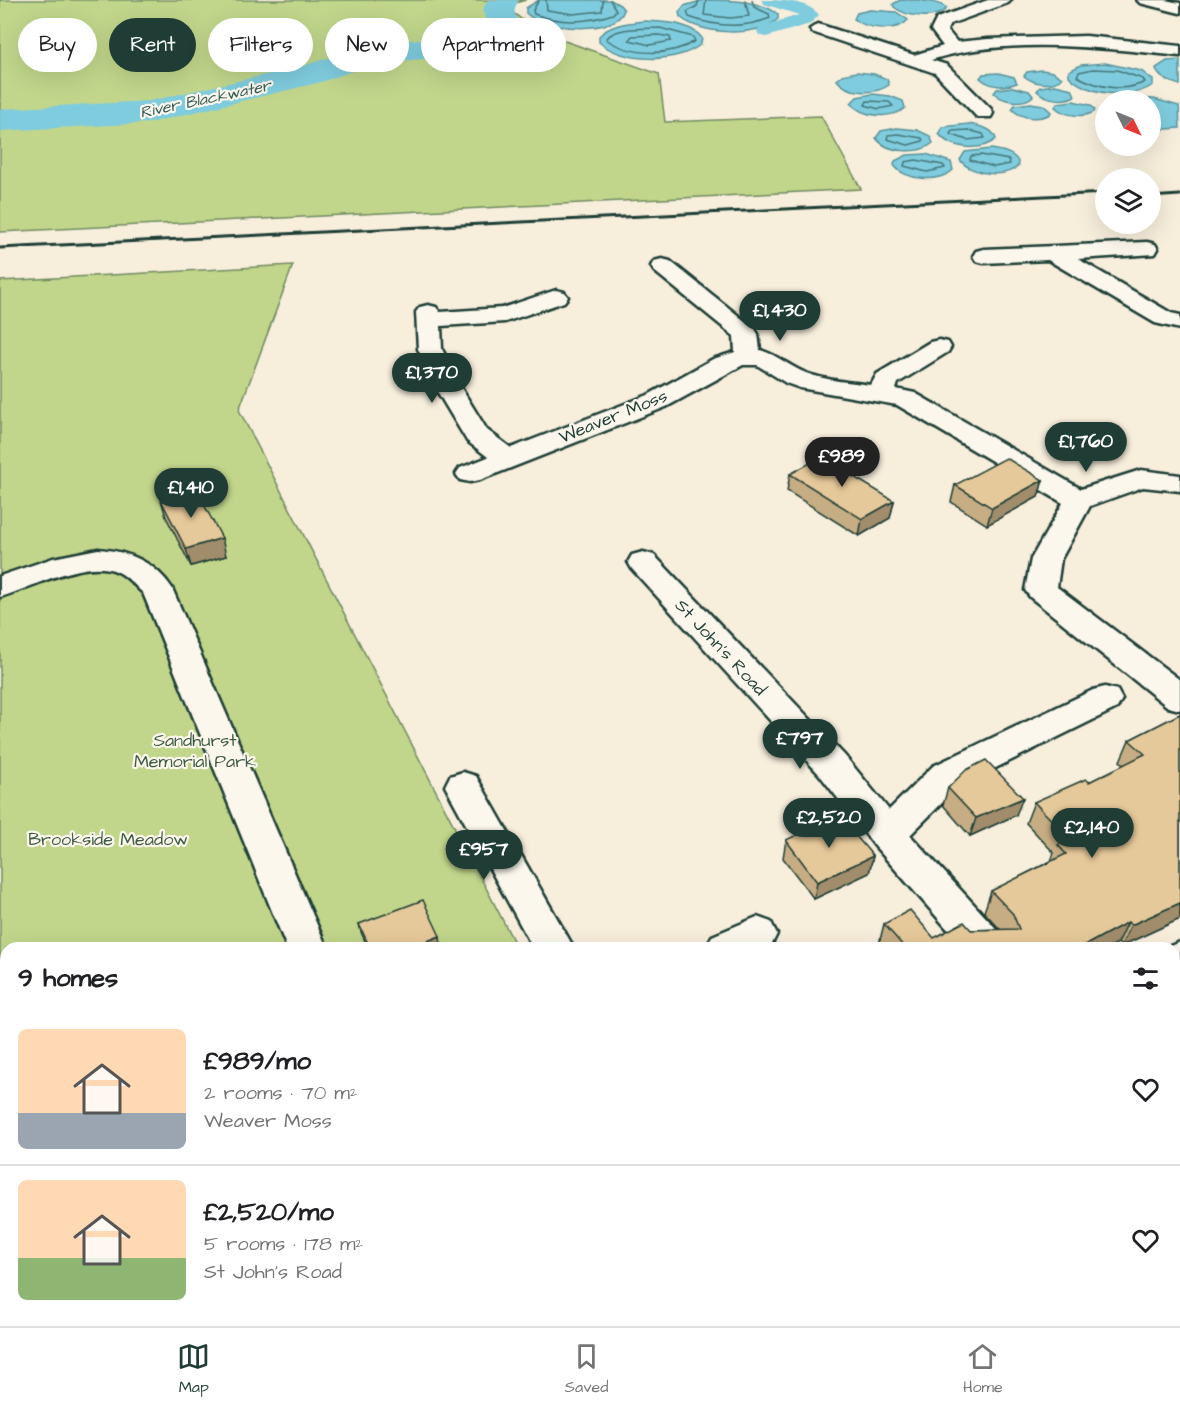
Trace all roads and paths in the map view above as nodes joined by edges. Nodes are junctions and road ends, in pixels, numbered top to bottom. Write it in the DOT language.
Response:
graph roads {
  1 [pos="1003,0"];
  2 [pos="1145,0"];
  3 [pos="1180,9"];
  4 [pos="818,29"];
  5 [pos="953,48"];
  6 [pos="1180,51"];
  7 [pos="915,60"];
  8 [pos="984,113"];
  9 [pos="1147,249"];
  10 [pos="1054,254"];
  11 [pos="984,256"];
  12 [pos="662,266"];
  13 [pos="556,297"];
  14 [pos="1180,322"];
  15 [pos="939,347"];
  16 [pos="748,356"];
  17 [pos="882,392"];
  18 [pos="507,458"];
  19 [pos="470,474"];
  20 [pos="1180,483"];
  21 [pos="1079,500"];
  22 [pos="643,562"];
  23 [pos="0,586"];
  24 [pos="1180,698"];
  25 [pos="1105,699"];
  26 [pos="463,786"];
  27 [pos="887,835"];
  28 [pos="304,942"];
  29 [pos="551,942"];
  30 [pos="984,942"];
  1 -- 5 [label="street"];
  2 -- 3 [label="street"];
  4 -- 7 [label="street"];
  5 -- 6 [label="street"];
  5 -- 7 [label="street"];
  7 -- 8 [label="street"];
  9 -- 10 [label="street"];
  10 -- 11 [label="street"];
  10 -- 14 [label="street"];
  12 -- 16 [label="street"];
  13 -- 18 [label="street"];
  15 -- 17 [label="street"];
  16 -- 17 [label="street"];
  16 -- 18 [label="street, Weaver Moss"];
  17 -- 21 [label="street"];
  18 -- 19 [label="street, Weaver Moss"];
  20 -- 21 [label="street"];
  21 -- 24 [label="street"];
  22 -- 27 [label="street, St John's Road"];
  23 -- 28 [label="street"];
  25 -- 27 [label="street"];
  26 -- 29 [label="street"];
  27 -- 30 [label="street, St John's Road"];
}
